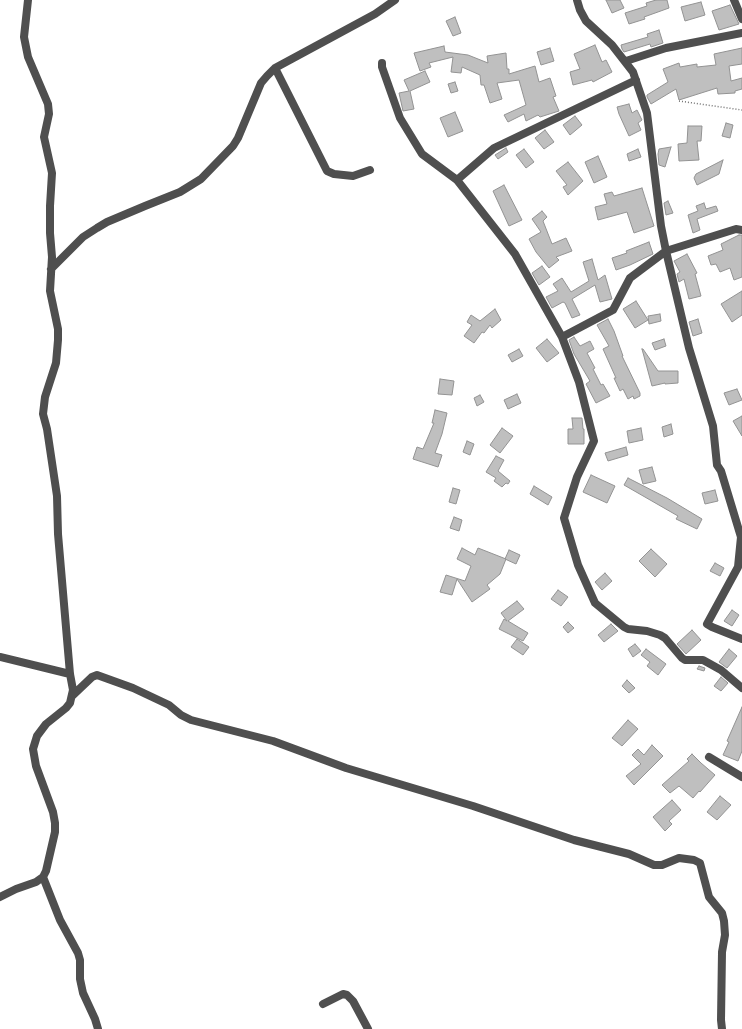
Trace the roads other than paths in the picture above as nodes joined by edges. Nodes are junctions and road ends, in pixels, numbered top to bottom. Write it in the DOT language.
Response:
graph roads {
  1 [pos="28,0"];
  2 [pos="395,0"];
  3 [pos="577,0"];
  4 [pos="734,0"];
  5 [pos="742,19"];
  6 [pos="742,33"];
  7 [pos="626,61"];
  8 [pos="382,63"];
  9 [pos="275,68"];
  10 [pos="636,80"];
  11 [pos="370,170"];
  12 [pos="457,180"];
  13 [pos="742,230"];
  14 [pos="666,251"];
  15 [pos="51,268"];
  16 [pos="562,337"];
  17 [pos="740,568"];
  18 [pos="742,639"];
  19 [pos="0,657"];
  20 [pos="70,674"];
  21 [pos="742,688"];
  22 [pos="72,696"];
  23 [pos="709,757"];
  24 [pos="742,777"];
  25 [pos="43,877"];
  26 [pos="0,897"];
  27 [pos="323,1004"];
  28 [pos="98,1029"];
  29 [pos="368,1029"];
  30 [pos="722,1029"];
  1 -- 15 [label="street"];
  2 -- 9 [label="street"];
  3 -- 7 [label="street"];
  4 -- 5 [label="street"];
  6 -- 7 [label="street"];
  7 -- 10 [label="street"];
  8 -- 12 [label="street"];
  9 -- 11 [label="street"];
  9 -- 15 [label="street"];
  10 -- 12 [label="street"];
  10 -- 14 [label="street"];
  12 -- 16 [label="street"];
  13 -- 14 [label="street"];
  14 -- 16 [label="street"];
  14 -- 17 [label="street"];
  15 -- 20 [label="street"];
  16 -- 21 [label="street"];
  17 -- 18 [label="street"];
  19 -- 20 [label="street"];
  20 -- 22 [label="street"];
  22 -- 25 [label="street"];
  22 -- 30 [label="street"];
  23 -- 24 [label="street"];
  25 -- 26 [label="street"];
  25 -- 28 [label="street"];
  27 -- 29 [label="street"];
}
